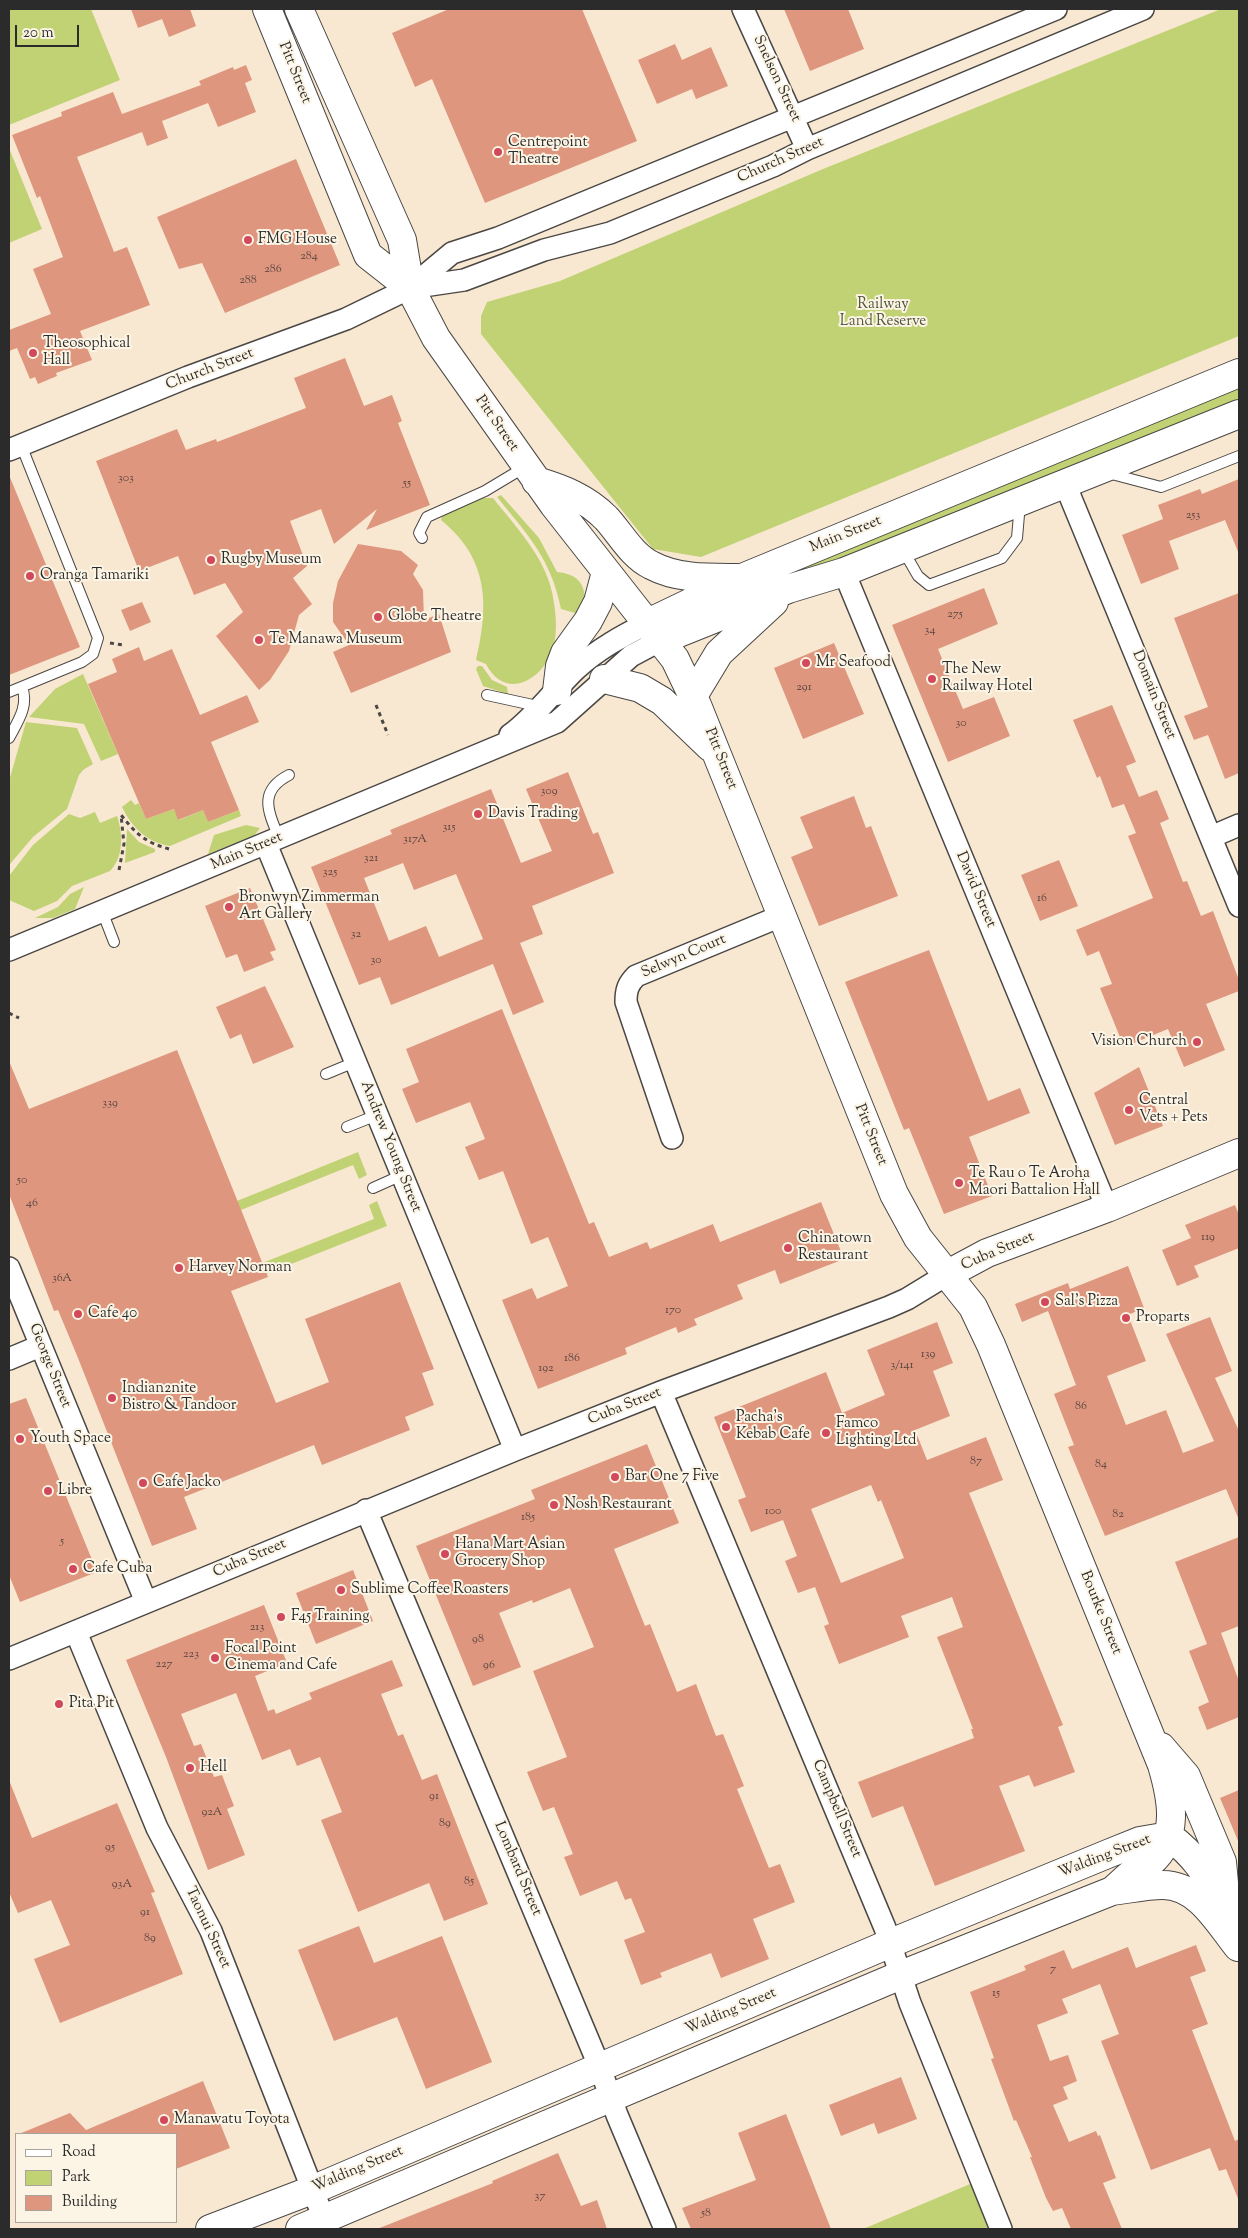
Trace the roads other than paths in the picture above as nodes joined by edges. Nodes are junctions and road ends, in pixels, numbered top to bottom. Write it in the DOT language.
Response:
graph roads {
  1 [pos="267,9"];
  2 [pos="299,9"];
  3 [pos="743,9"];
  4 [pos="1056,9"];
  5 [pos="1143,9"];
  6 [pos="794,117"];
  7 [pos="807,149"];
  8 [pos="410,288"];
  9 [pos="1239,373"];
  10 [pos="1239,414"];
  11 [pos="15,448"];
  12 [pos="1239,456"];
  13 [pos="1099,471"];
  14 [pos="531,474"];
  15 [pos="1065,484"];
  16 [pos="1020,502"];
  17 [pos="422,538"];
  18 [pos="903,549"];
  19 [pos="606,572"];
  20 [pos="844,572"];
  21 [pos="742,578"];
  22 [pos="788,589"];
  23 [pos="654,631"];
  24 [pos="604,679"];
  25 [pos="22,687"];
  26 [pos="9,692"];
  27 [pos="487,695"];
  28 [pos="693,696"];
  29 [pos="549,699"];
  30 [pos="9,738"];
  31 [pos="486,753"];
  32 [pos="719,756"];
  33 [pos="289,775"];
  34 [pos="1239,825"];
  35 [pos="1211,837"];
  36 [pos="272,841"];
  37 [pos="1239,906"];
  38 [pos="102,911"];
  39 [pos="781,916"];
  40 [pos="114,942"];
  41 [pos="9,950"];
  42 [pos="355,1062"];
  43 [pos="326,1074"];
  44 [pos="376,1115"];
  45 [pos="348,1127"];
  46 [pos="672,1138"];
  47 [pos="1239,1153"];
  48 [pos="402,1175"];
  49 [pos="373,1188"];
  50 [pos="1107,1208"];
  51 [pos="9,1268"];
  52 [pos="948,1274"];
  53 [pos="40,1346"];
  54 [pos="9,1359"];
  55 [pos="660,1392"];
  56 [pos="515,1450"];
  57 [pos="366,1510"];
  58 [pos="146,1602"];
  59 [pos="76,1632"];
  60 [pos="9,1659"];
  61 [pos="1148,1730"];
  62 [pos="1169,1836"];
  63 [pos="1112,1891"];
  64 [pos="1235,1941"];
  65 [pos="891,1943"];
  66 [pos="901,1975"];
  67 [pos="600,2068"];
  68 [pos="612,2099"];
  69 [pos="312,2190"];
  70 [pos="317,2226"];
  71 [pos="210,2229"];
  72 [pos="665,2229"];
  73 [pos="1001,2229"];
  1 -- 8 [label="main road, Pitt Street"];
  2 -- 8 [label="main road, Pitt Street"];
  3 -- 6 [label="street, Snelson Street"];
  4 -- 6 [label="street, Church Street"];
  5 -- 7 [label="street, Church Street"];
  6 -- 7 [label="street, Snelson Street"];
  6 -- 8 [label="street, Church Street"];
  7 -- 8 [label="street, Church Street"];
  8 -- 11 [label="street, Church Street"];
  8 -- 14 [label="main road, Pitt Street"];
  9 -- 21 [label="main road, Main Street"];
  10 -- 13 [label="main road, Main Street"];
  11 -- 25 [label="lane"];
  12 -- 13 [label="lane"];
  13 -- 15 [label="main road, Main Street"];
  14 -- 17 [label="lane"];
  14 -- 19 [label="main road, Pitt Street"];
  14 -- 21 [label="main road"];
  15 -- 16 [label="main road, Main Street"];
  15 -- 35 [label="street, Domain Street"];
  16 -- 18 [label="main road, Main Street"];
  16 -- 18 [label="lane"];
  18 -- 20 [label="main road, Main Street"];
  19 -- 23 [label="main road, Pitt Street"];
  19 -- 29 [label="main road"];
  20 -- 22 [label="main road, Main Street"];
  20 -- 50 [label="street, David Street"];
  21 -- 23 [label="main road, Main Street"];
  22 -- 23 [label="main road, Main Street"];
  22 -- 28 [label="main road"];
  23 -- 24 [label="street, Main Street"];
  23 -- 28 [label="main road, Pitt Street"];
  23 -- 29 [label="street, Main Street"];
  24 -- 31 [label="street, Main Street"];
  24 -- 32 [label="main road"];
  25 -- 26 [label="lane"];
  25 -- 30 [label="lane"];
  27 -- 29 [label="lane"];
  28 -- 32 [label="main road, Pitt Street"];
  29 -- 31 [label="street, Main Street"];
  31 -- 36 [label="street, Main Street"];
  32 -- 39 [label="main road, Pitt Street"];
  33 -- 36 [label="lane"];
  34 -- 35 [label="street"];
  35 -- 37 [label="street, Domain Street"];
  36 -- 38 [label="street, Main Street"];
  36 -- 42 [label="street, Andrew Young Street"];
  38 -- 40 [label="lane"];
  38 -- 41 [label="street, Main Street"];
  39 -- 46 [label="street, Selwyn Court"];
  39 -- 52 [label="main road, Pitt Street"];
  42 -- 43 [label="lane"];
  42 -- 44 [label="street, Andrew Young Street"];
  44 -- 45 [label="lane"];
  44 -- 48 [label="street, Andrew Young Street"];
  47 -- 50 [label="main road, Cuba Street"];
  48 -- 49 [label="lane"];
  48 -- 56 [label="street, Andrew Young Street"];
  50 -- 52 [label="main road, Cuba Street"];
  51 -- 53 [label="street, George Street"];
  52 -- 55 [label="street, Cuba Street"];
  52 -- 61 [label="main road, Bourke Street"];
  53 -- 54 [label="street"];
  53 -- 58 [label="street, George Street"];
  55 -- 56 [label="street, Cuba Street"];
  55 -- 65 [label="street, Campbell Street"];
  56 -- 57 [label="street, Cuba Street"];
  57 -- 58 [label="street, Cuba Street"];
  57 -- 67 [label="street, Lombard Street"];
  58 -- 59 [label="street, Cuba Street"];
  59 -- 60 [label="street, Cuba Street"];
  59 -- 69 [label="street, Taonui Street"];
  61 -- 62 [label="main road, Bourke Street"];
  61 -- 64 [label="main road"];
  62 -- 63 [label="main road, Walding Street"];
  62 -- 64 [label="main road"];
  62 -- 65 [label="main road, Walding Street"];
  63 -- 64 [label="main road"];
  63 -- 66 [label="main road, Walding Street"];
  65 -- 66 [label="street, Campbell Street"];
  65 -- 67 [label="main road, Walding Street"];
  66 -- 68 [label="main road, Walding Street"];
  66 -- 73 [label="street, Campbell Street"];
  67 -- 68 [label="street, Lombard Street"];
  67 -- 69 [label="main road, Walding Street"];
  68 -- 70 [label="main road, Walding Street"];
  68 -- 72 [label="street, Lombard Street"];
  69 -- 70 [label="street, Taonui Street"];
  69 -- 71 [label="main road, Walding Street"];
}
